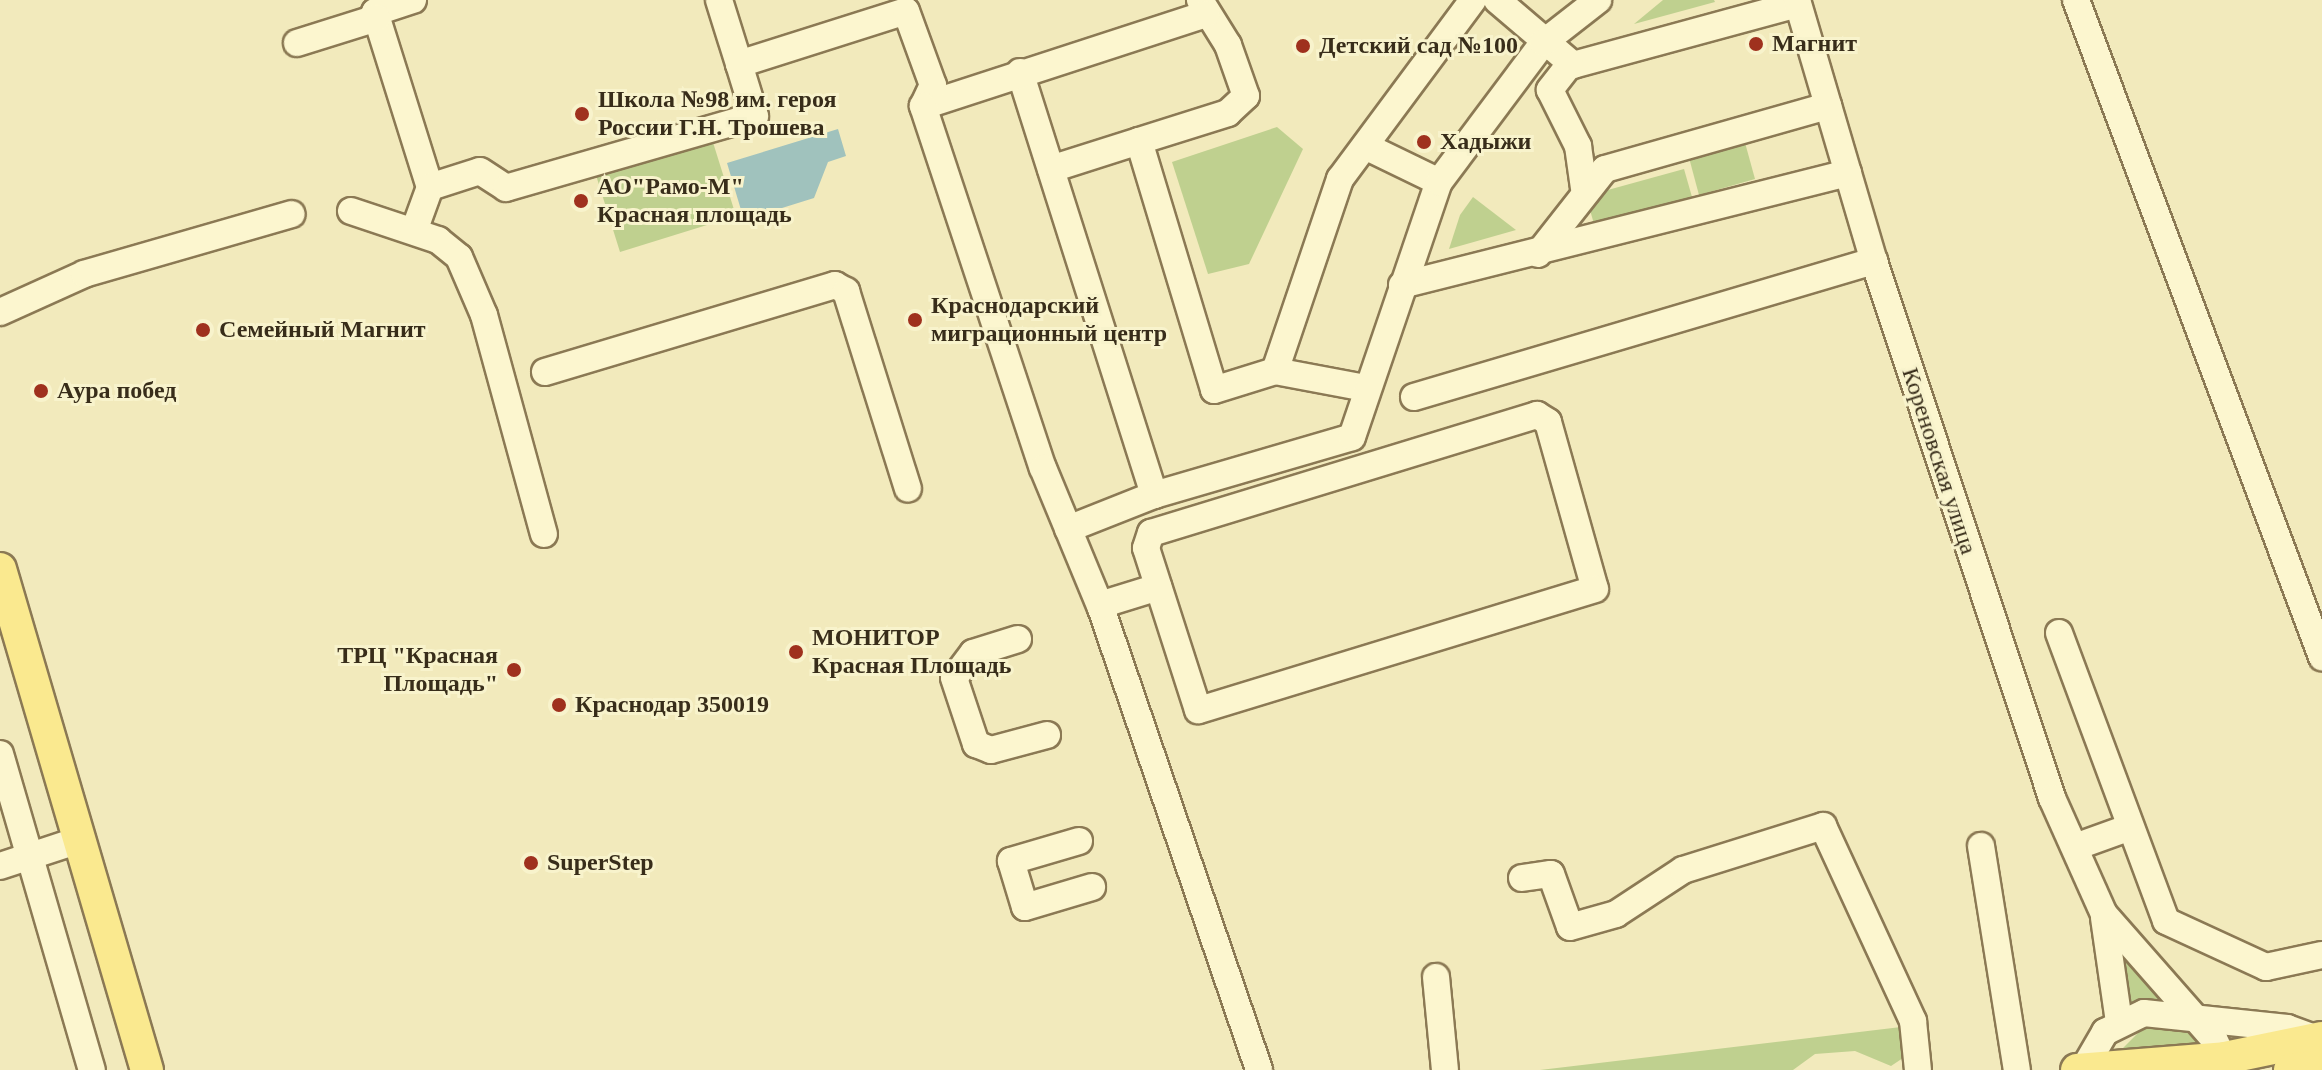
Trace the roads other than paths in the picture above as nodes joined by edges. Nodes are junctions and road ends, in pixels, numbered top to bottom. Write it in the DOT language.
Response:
graph roads {
  1 [pos="413,0"];
  2 [pos="719,0"];
  3 [pos="1473,0"];
  4 [pos="1497,0"];
  5 [pos="1598,0"];
  6 [pos="2076,0"];
  7 [pos="1797,2"];
  8 [pos="1203,7"];
  9 [pos="377,18"];
  10 [pos="297,43"];
  11 [pos="1543,43"];
  12 [pos="739,64"];
  13 [pos="1570,64"];
  14 [pos="1020,72"];
  15 [pos="923,106"];
  16 [pos="1828,106"];
  17 [pos="1139,141"];
  18 [pos="1365,146"];
  19 [pos="1051,169"];
  20 [pos="1835,174"];
  21 [pos="1439,182"];
  22 [pos="430,187"];
  23 [pos="1584,188"];
  24 [pos="351,211"];
  25 [pos="292,214"];
  26 [pos="414,231"];
  27 [pos="1538,254"];
  28 [pos="1874,261"];
  29 [pos="1402,285"];
  30 [pos="0,312"];
  31 [pos="1275,371"];
  32 [pos="545,372"];
  33 [pos="1365,388"];
  34 [pos="1414,397"];
  35 [pos="908,489"];
  36 [pos="1154,495"];
  37 [pos="1068,529"];
  38 [pos="544,534"];
  39 [pos="0,569"];
  40 [pos="1160,593"];
  41 [pos="1102,610"];
  42 [pos="0,617"];
  43 [pos="2059,633"];
  44 [pos="1018,639"];
  45 [pos="2322,657"];
  46 [pos="1047,735"];
  47 [pos="0,754"];
  48 [pos="2131,827"];
  49 [pos="1079,841"];
  50 [pos="67,844"];
  51 [pos="1981,846"];
  52 [pos="2075,847"];
  53 [pos="30,857"];
  54 [pos="0,866"];
  55 [pos="1522,878"];
  56 [pos="1092,887"];
  57 [pos="2104,914"];
  58 [pos="2322,955"];
  59 [pos="1436,977"];
  60 [pos="2119,1022"];
  61 [pos="2194,1023"];
  62 [pos="2320,1047"];
  63 [pos="2227,1064"];
  64 [pos="92,1070"];
  65 [pos="132,1070"];
  66 [pos="147,1070"];
  67 [pos="1259,1070"];
  68 [pos="1445,1070"];
  69 [pos="1918,1070"];
  70 [pos="2017,1070"];
  71 [pos="2077,1070"];
  72 [pos="2083,1070"];
  73 [pos="2290,1070"];
  1 -- 9 [label="street"];
  2 -- 12 [label="street"];
  3 -- 18 [label="street"];
  4 -- 11 [label="street"];
  5 -- 11 [label="street"];
  6 -- 45 [label="street"];
  7 -- 13 [label="street"];
  7 -- 16 [label="street, Кореновская улица"];
  8 -- 14 [label="street"];
  8 -- 17 [label="street"];
  9 -- 10 [label="street"];
  9 -- 22 [label="street"];
  11 -- 13 [label="street"];
  11 -- 21 [label="street"];
  12 -- 15 [label="street"];
  12 -- 22 [label="street"];
  13 -- 23 [label="street"];
  14 -- 15 [label="street"];
  14 -- 19 [label="street"];
  15 -- 37 [label="street"];
  16 -- 20 [label="street, Кореновская улица"];
  16 -- 23 [label="street"];
  17 -- 19 [label="street"];
  17 -- 31 [label="street"];
  18 -- 21 [label="street"];
  18 -- 31 [label="street"];
  19 -- 36 [label="street"];
  20 -- 27 [label="street"];
  20 -- 28 [label="street, Кореновская улица"];
  21 -- 29 [label="street"];
  22 -- 26 [label="street"];
  23 -- 27 [label="street"];
  24 -- 26 [label="street"];
  25 -- 30 [label="street"];
  26 -- 38 [label="street"];
  27 -- 29 [label="street"];
  28 -- 34 [label="street"];
  28 -- 52 [label="street, Кореновская улица"];
  29 -- 33 [label="street"];
  31 -- 33 [label="street"];
  32 -- 35 [label="street"];
  33 -- 36 [label="street"];
  36 -- 37 [label="street"];
  37 -- 41 [label="street"];
  39 -- 66 [label="main road"];
  40 -- 40 [label="street"];
  40 -- 41 [label="street"];
  41 -- 67 [label="street"];
  42 -- 50 [label="main road"];
  43 -- 48 [label="street"];
  44 -- 46 [label="street"];
  47 -- 53 [label="street"];
  48 -- 52 [label="street"];
  48 -- 58 [label="street"];
  49 -- 56 [label="street"];
  50 -- 53 [label="street"];
  50 -- 65 [label="main road"];
  51 -- 70 [label="street"];
  52 -- 57 [label="street, Кореновская улица"];
  53 -- 54 [label="street"];
  53 -- 64 [label="street"];
  55 -- 69 [label="street"];
  57 -- 60 [label="street, Кореновская улица"];
  57 -- 61 [label="street, Кореновская улица"];
  59 -- 68 [label="street"];
  60 -- 61 [label="street"];
  60 -- 72 [label="street"];
  61 -- 62 [label="street"];
  61 -- 63 [label="street, Кореновская улица"];
  62 -- 63 [label="main road"];
  62 -- 73 [label="main road"];
  63 -- 72 [label="main road"];
  71 -- 72 [label="main road"];
}
